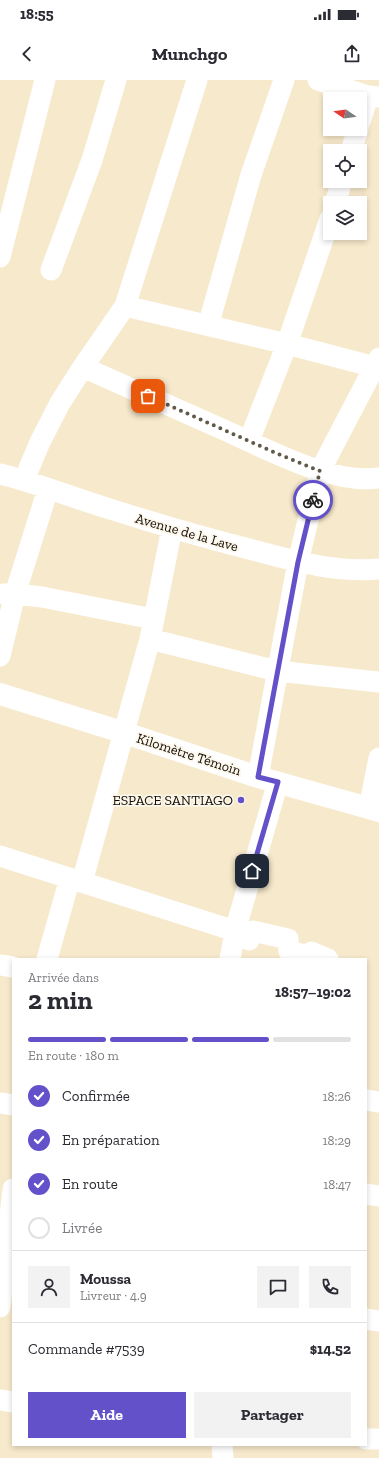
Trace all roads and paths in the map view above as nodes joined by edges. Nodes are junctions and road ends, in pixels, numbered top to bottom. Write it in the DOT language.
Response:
graph roads {
  1 [pos="45,80"];
  2 [pos="116,80"];
  3 [pos="198,80"];
  4 [pos="284,80"];
  5 [pos="318,80"];
  6 [pos="374,97"];
  7 [pos="367,110"];
  8 [pos="323,239"];
  9 [pos="0,257"];
  10 [pos="51,270"];
  11 [pos="125,306"];
  12 [pos="208,326"];
  13 [pos="287,344"];
  14 [pos="377,363"];
  15 [pos="83,367"];
  16 [pos="249,441"];
  17 [pos="320,471"];
  18 [pos="0,474"];
  19 [pos="379,478"];
  20 [pos="24,480"];
  21 [pos="48,489"];
  22 [pos="172,528"];
  23 [pos="298,562"];
  24 [pos="379,569"];
  25 [pos="8,594"];
  26 [pos="152,629"];
  27 [pos="0,656"];
  28 [pos="277,671"];
  29 [pos="379,682"];
  30 [pos="0,694"];
  31 [pos="124,733"];
  32 [pos="379,758"];
  33 [pos="268,780"];
  34 [pos="374,809"];
  35 [pos="0,856"];
  36 [pos="76,880"];
  37 [pos="235,931"];
  38 [pos="47,958"];
  39 [pos="230,958"];
  40 [pos="326,958"];
  41 [pos="0,965"];
  42 [pos="12,967"];
  43 [pos="367,1100"];
  44 [pos="379,1102"];
  45 [pos="0,1103"];
  46 [pos="12,1105"];
  47 [pos="367,1194"];
  48 [pos="379,1196"];
  49 [pos="12,1199"];
  50 [pos="6,1257"];
  51 [pos="0,1308"];
  52 [pos="367,1318"];
  53 [pos="379,1321"];
  54 [pos="0,1400"];
  55 [pos="12,1402"];
  56 [pos="367,1439"];
  57 [pos="379,1439"];
  58 [pos="222,1446"];
  59 [pos="223,1458"];
  1 -- 9 [label="street"];
  2 -- 10 [label="street"];
  3 -- 11 [label="street"];
  4 -- 12 [label="street"];
  5 -- 6 [label="street"];
  6 -- 7 [label="street"];
  8 -- 13 [label="street"];
  11 -- 12 [label="street"];
  11 -- 15 [label="street"];
  12 -- 13 [label="street"];
  13 -- 14 [label="street"];
  13 -- 16 [label="street"];
  14 -- 17 [label="street"];
  15 -- 16 [label="street"];
  15 -- 20 [label="street"];
  16 -- 17 [label="street"];
  17 -- 19 [label="street"];
  17 -- 23 [label="street"];
  18 -- 20 [label="street, Avenue de la Lave"];
  20 -- 21 [label="street, Avenue de la Lave"];
  21 -- 22 [label="street, Avenue de la Lave"];
  21 -- 25 [label="street"];
  22 -- 23 [label="street, Avenue de la Lave"];
  22 -- 26 [label="street"];
  23 -- 24 [label="street, Avenue de la Lave"];
  23 -- 28 [label="street"];
  25 -- 26 [label="street"];
  25 -- 27 [label="street"];
  26 -- 28 [label="street"];
  26 -- 31 [label="street"];
  28 -- 29 [label="street"];
  28 -- 33 [label="street"];
  30 -- 31 [label="main road, Kilomètre Témoin"];
  31 -- 33 [label="main road, Kilomètre Témoin"];
  31 -- 36 [label="street"];
  32 -- 34 [label="street"];
  33 -- 34 [label="main road, Kilomètre Témoin"];
  33 -- 37 [label="street"];
  35 -- 36 [label="street"];
  36 -- 37 [label="street"];
  36 -- 38 [label="street"];
  37 -- 39 [label="street"];
  37 -- 40 [label="street"];
  41 -- 42 [label="street"];
  43 -- 44 [label="street"];
  45 -- 46 [label="street"];
  47 -- 48 [label="street"];
  49 -- 50 [label="street"];
  50 -- 51 [label="street"];
  52 -- 53 [label="street"];
  54 -- 55 [label="street"];
  56 -- 57 [label="street"];
  58 -- 59 [label="street"];
}
